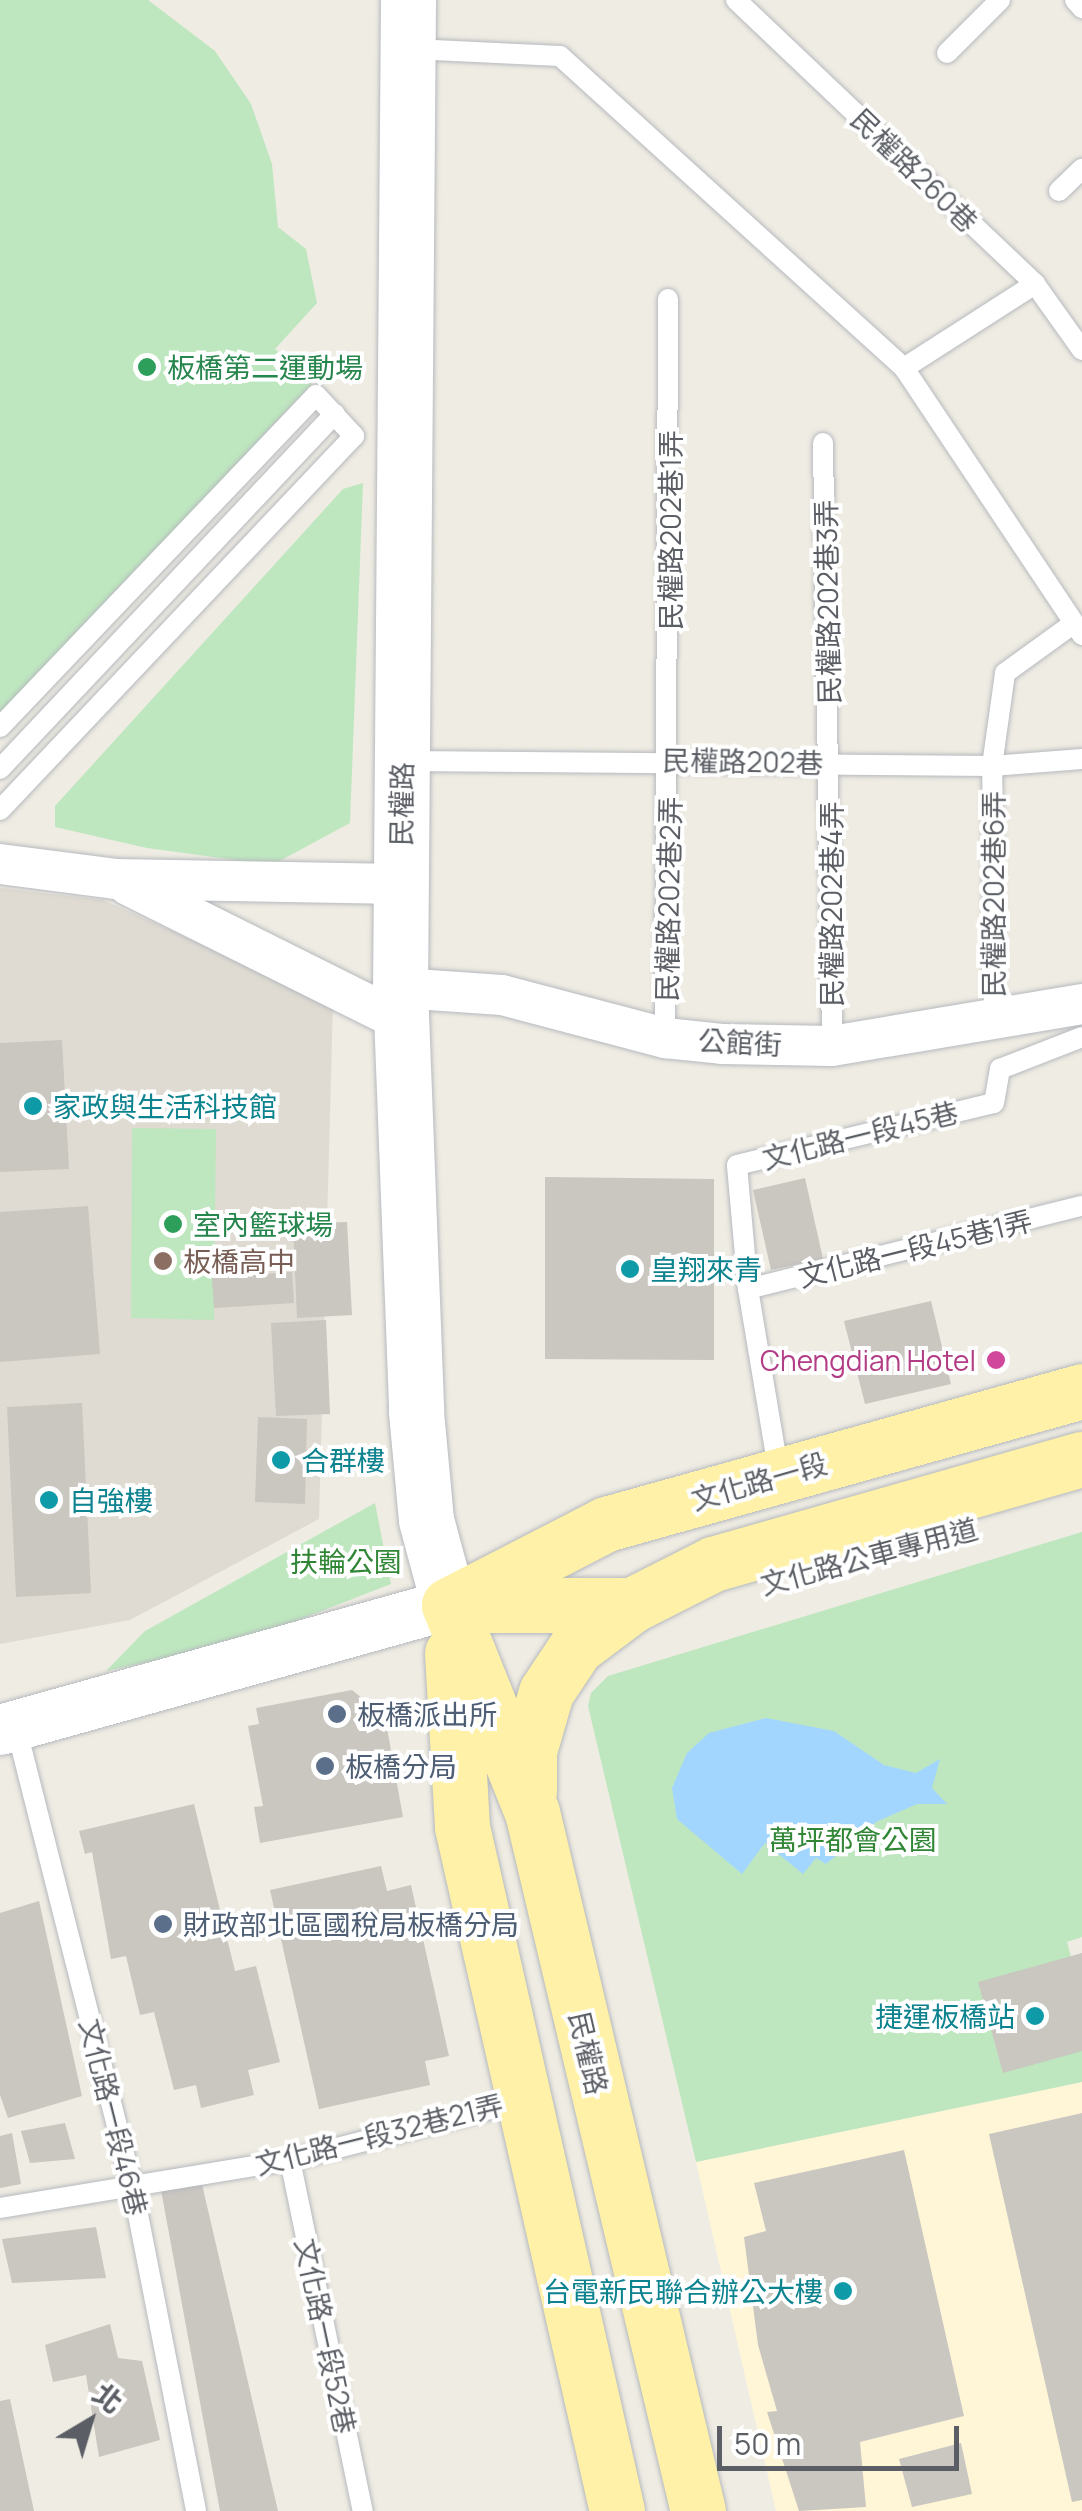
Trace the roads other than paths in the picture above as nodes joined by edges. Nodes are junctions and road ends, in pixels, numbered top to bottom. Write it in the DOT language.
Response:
graph roads {
  1 [pos="736,0"];
  2 [pos="1000,0"];
  3 [pos="1074,0"];
  4 [pos="1082,8"];
  5 [pos="409,25"];
  6 [pos="947,53"];
  7 [pos="1082,169"];
  8 [pos="1059,191"];
  9 [pos="1034,284"];
  10 [pos="668,299"];
  11 [pos="1082,350"];
  12 [pos="904,368"];
  13 [pos="334,414"];
  14 [pos="824,442"];
  15 [pos="1078,629"];
  16 [pos="0,727"];
  17 [pos="1082,759"];
  18 [pos="402,760"];
  19 [pos="671,760"];
  20 [pos="830,762"];
  21 [pos="992,766"];
  22 [pos="0,769"];
  23 [pos="0,810"];
  24 [pos="0,864"];
  25 [pos="116,879"];
  26 [pos="400,884"];
  27 [pos="401,1004"];
  28 [pos="1082,1004"];
  29 [pos="994,1022"];
  30 [pos="665,1038"];
  31 [pos="1082,1038"];
  32 [pos="832,1046"];
  33 [pos="1082,1206"];
  34 [pos="748,1290"];
  35 [pos="1082,1391"];
  36 [pos="1082,1460"];
  37 [pos="779,1476"];
  38 [pos="1082,1498"];
  39 [pos="643,1602"];
  40 [pos="448,1605"];
  41 [pos="8,1728"];
  42 [pos="532,1812"];
  43 [pos="522,2100"];
  44 [pos="290,2160"];
  45 [pos="132,2184"];
  46 [pos="0,2208"];
  47 [pos="196,2511"];
  48 [pos="363,2511"];
  49 [pos="617,2511"];
  50 [pos="698,2511"];
  1 -- 9 [label="lane, 民權路260巷"];
  2 -- 6 [label="lane"];
  3 -- 4 [label="lane"];
  5 -- 12 [label="lane"];
  5 -- 18 [label="main road, 民權路"];
  7 -- 8 [label="lane"];
  9 -- 11 [label="lane, 民權路260巷"];
  9 -- 12 [label="lane"];
  10 -- 19 [label="lane, 民權路202巷1弄"];
  12 -- 15 [label="lane"];
  13 -- 16 [label="lane"];
  13 -- 22 [label="lane"];
  13 -- 23 [label="lane"];
  14 -- 20 [label="lane, 民權路202巷3弄"];
  15 -- 21 [label="lane, 民權路202巷6弄"];
  17 -- 21 [label="lane, 民權路202巷"];
  18 -- 19 [label="lane, 民權路202巷"];
  18 -- 26 [label="main road, 民權路"];
  19 -- 20 [label="lane, 民權路202巷"];
  19 -- 30 [label="lane, 民權路202巷2弄"];
  20 -- 21 [label="lane, 民權路202巷"];
  20 -- 32 [label="lane, 民權路202巷4弄"];
  21 -- 29 [label="lane, 民權路202巷6弄"];
  24 -- 25 [label="street"];
  25 -- 26 [label="street"];
  25 -- 27 [label="street"];
  26 -- 27 [label="main road, 民權路"];
  27 -- 30 [label="street, 公館街"];
  27 -- 40 [label="main road, 民權路"];
  28 -- 29 [label="street, 公館街"];
  29 -- 32 [label="street, 公館街"];
  30 -- 32 [label="street, 公館街"];
  31 -- 34 [label="lane, 文化路一段45巷"];
  33 -- 34 [label="lane, 文化路一段45巷1弄"];
  34 -- 37 [label="lane, 文化路一段45巷"];
  35 -- 37 [label="main road, 文化路一段"];
  36 -- 39 [label="main road"];
  37 -- 40 [label="main road, 文化路一段"];
  38 -- 39 [label="main road, 文化路公車專用道"];
  39 -- 40 [label="main road, 文化路一段"];
  39 -- 42 [label="main road"];
  40 -- 41 [label="street, 文化路一段"];
  40 -- 42 [label="main road, 民權路"];
  40 -- 43 [label="main road, 民權路"];
  41 -- 45 [label="lane, 文化路一段46巷"];
  42 -- 50 [label="main road, 民權路"];
  43 -- 44 [label="lane, 文化路一段32巷21弄"];
  43 -- 49 [label="main road, 民權路"];
  44 -- 45 [label="lane, 文化路一段32巷21弄"];
  44 -- 48 [label="lane, 文化路一段52巷"];
  45 -- 46 [label="lane, 文化路一段32巷21弄"];
  45 -- 47 [label="lane, 文化路一段46巷"];
}
